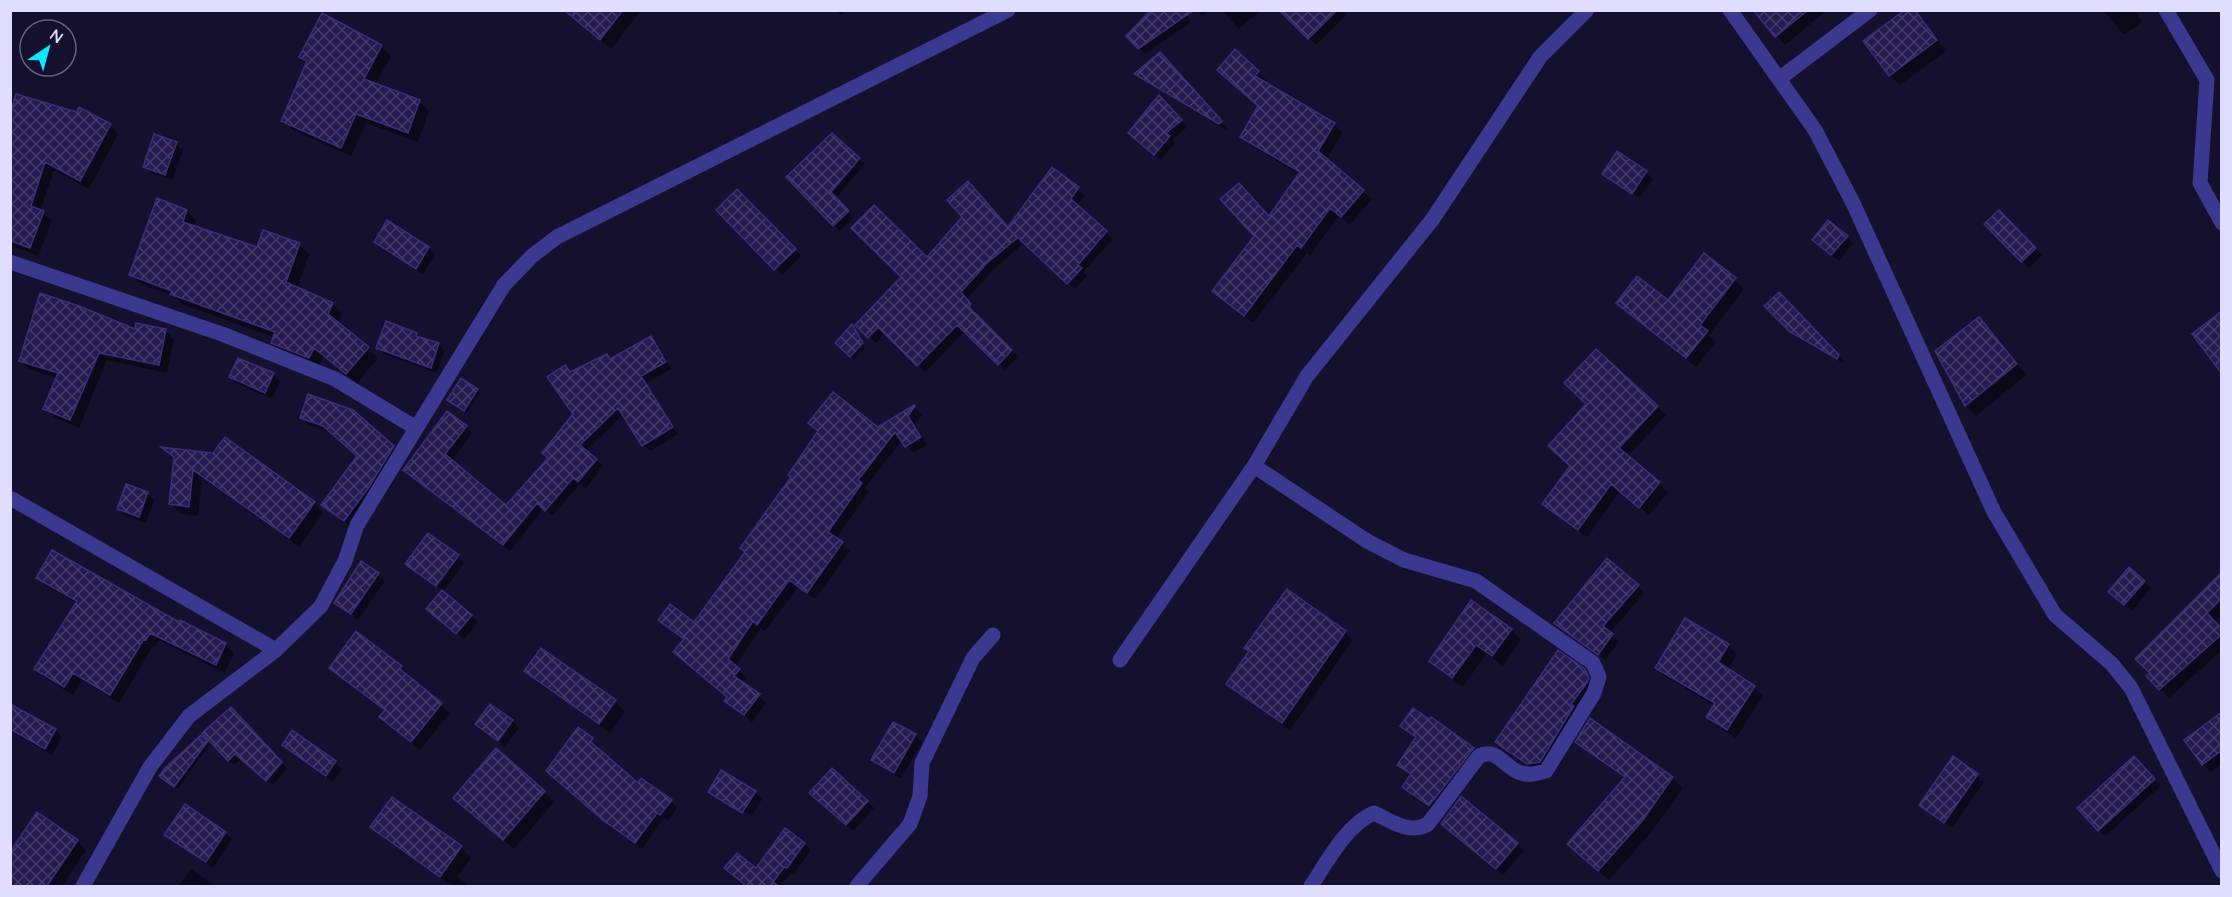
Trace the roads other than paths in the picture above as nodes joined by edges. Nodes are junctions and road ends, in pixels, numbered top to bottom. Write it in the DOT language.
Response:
graph roads {
  1 [pos="1008,10"];
  2 [pos="1587,10"];
  3 [pos="1730,10"];
  4 [pos="1870,10"];
  5 [pos="2166,10"];
  6 [pos="1779,79"];
  7 [pos="2222,223"];
  8 [pos="10,262"];
  9 [pos="416,428"];
  10 [pos="1254,465"];
  11 [pos="12,499"];
  12 [pos="993,635"];
  13 [pos="276,650"];
  14 [pos="1120,660"];
  15 [pos="2222,872"];
  16 [pos="83,886"];
  17 [pos="857,886"];
  18 [pos="1311,886"];
  1 -- 9 [label="street"];
  2 -- 10 [label="street"];
  3 -- 6 [label="street"];
  4 -- 6 [label="street"];
  5 -- 7 [label="street"];
  6 -- 15 [label="street"];
  8 -- 9 [label="street"];
  9 -- 13 [label="street"];
  10 -- 14 [label="street"];
  10 -- 18 [label="street"];
  11 -- 13 [label="street"];
  12 -- 17 [label="street"];
  13 -- 16 [label="street"];
}
